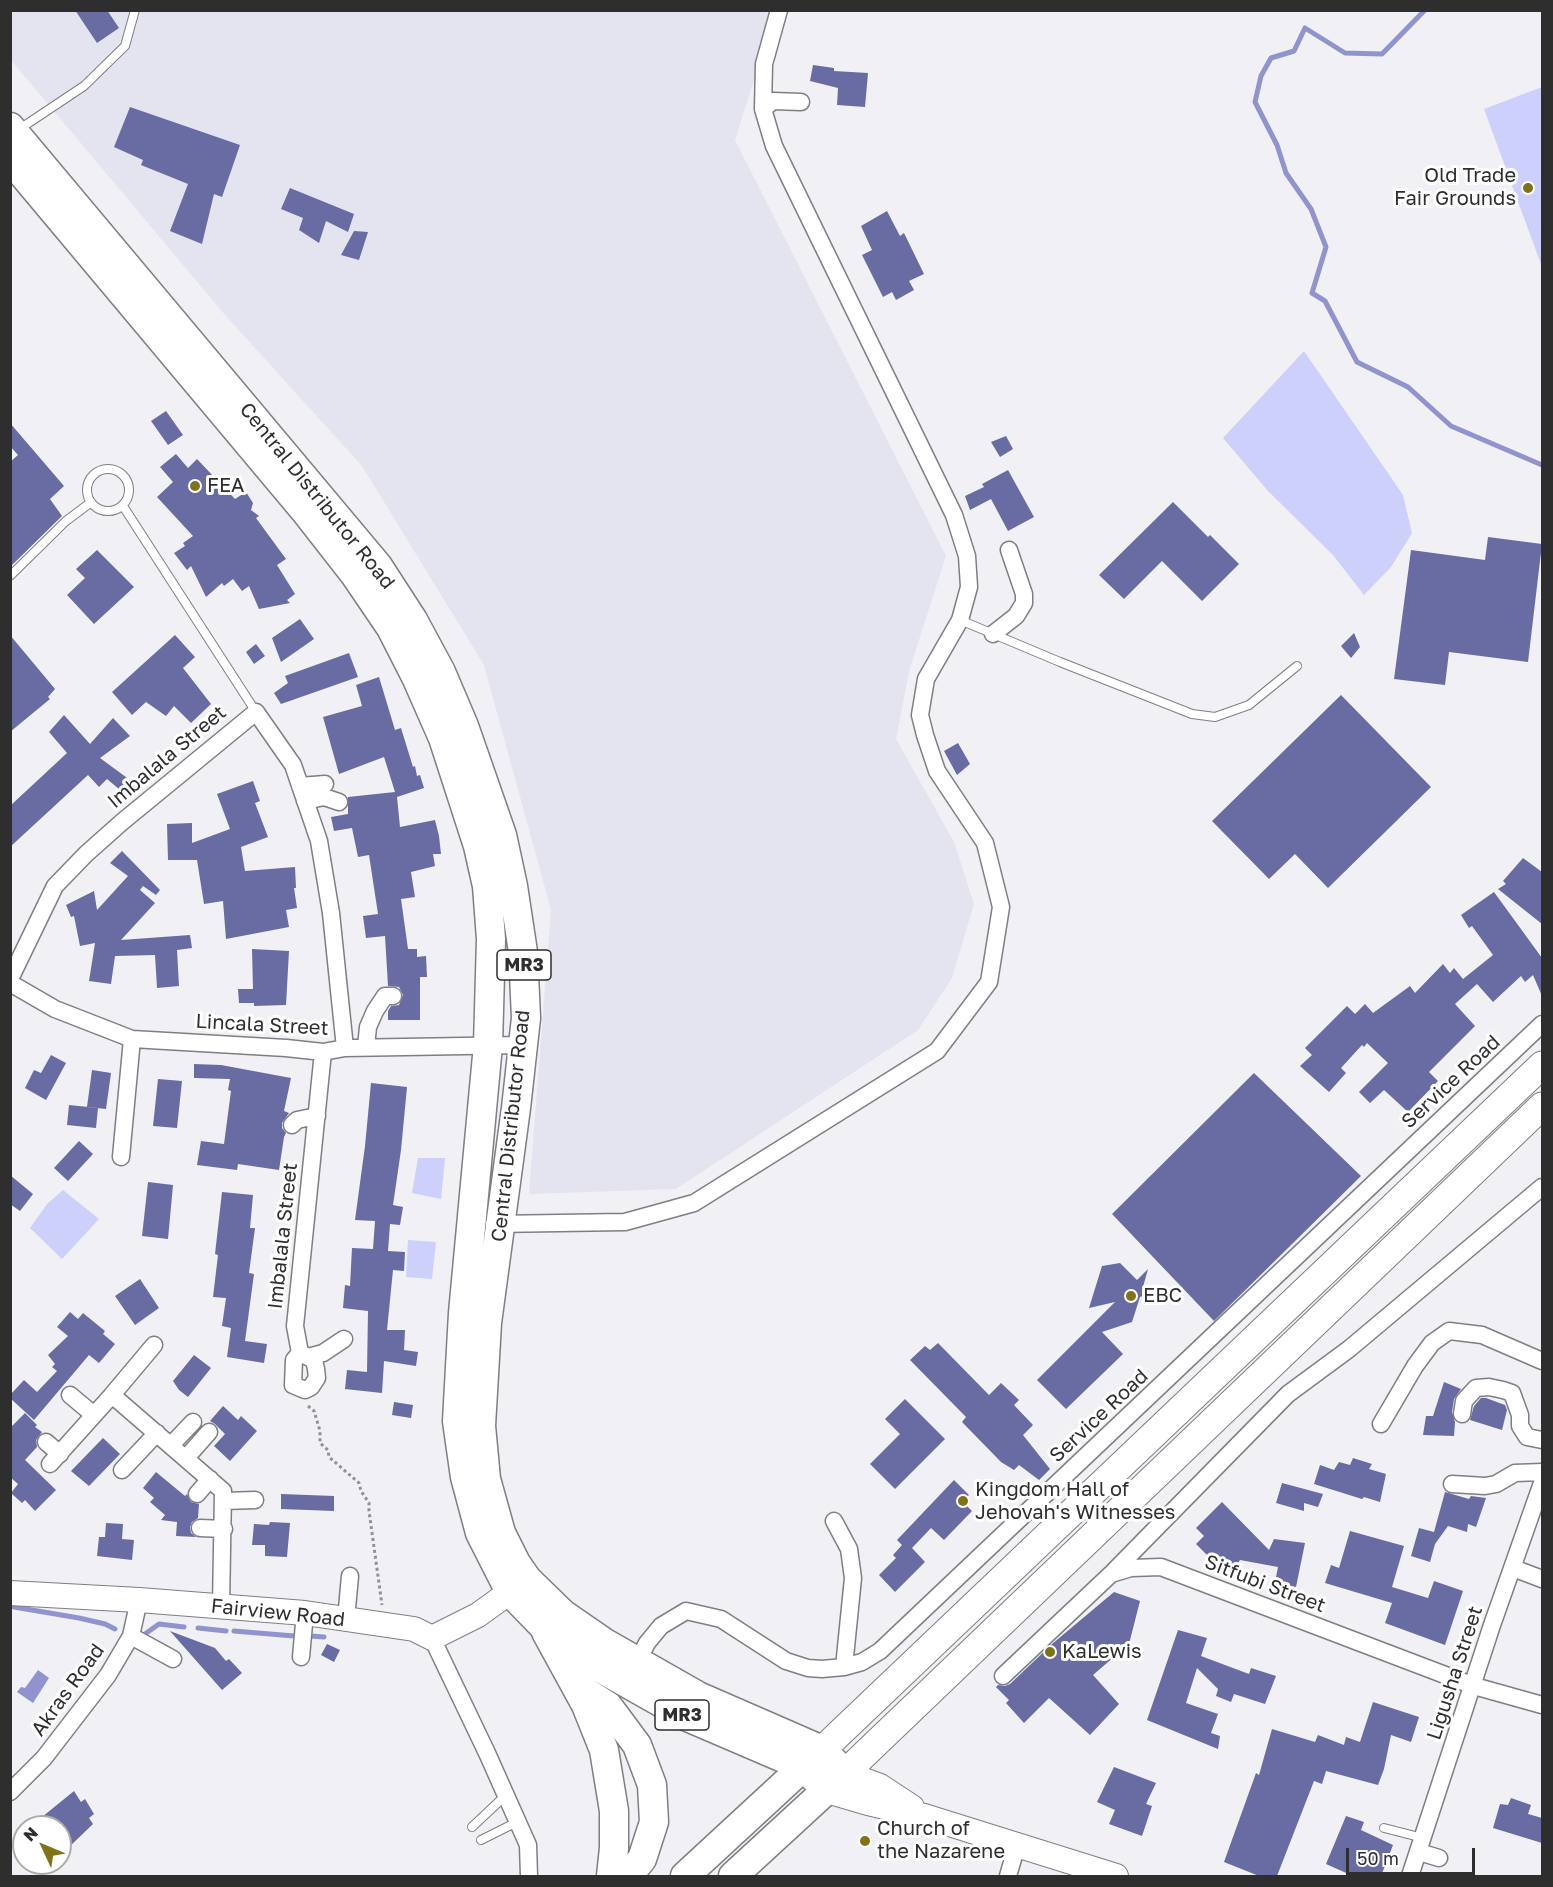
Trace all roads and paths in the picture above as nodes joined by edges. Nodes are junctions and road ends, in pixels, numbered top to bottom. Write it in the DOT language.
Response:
graph roads {
  1 [pos="135,10"];
  2 [pos="779,10"];
  3 [pos="801,102"];
  4 [pos="764,109"];
  5 [pos="12,138"];
  6 [pos="90,503"];
  7 [pos="123,506"];
  8 [pos="1009,550"];
  9 [pos="10,576"];
  10 [pos="960,620"];
  11 [pos="993,634"];
  12 [pos="1297,666"];
  13 [pos="256,712"];
  14 [pos="325,784"];
  15 [pos="303,794"];
  16 [pos="339,802"];
  17 [pos="10,981"];
  18 [pos="393,996"];
  19 [pos="1542,1024"];
  20 [pos="132,1039"];
  21 [pos="488,1045"];
  22 [pos="523,1045"];
  23 [pos="366,1047"];
  24 [pos="345,1048"];
  25 [pos="323,1052"];
  26 [pos="1542,1065"];
  27 [pos="1542,1106"];
  28 [pos="317,1116"];
  29 [pos="292,1125"];
  30 [pos="121,1157"];
  31 [pos="1542,1187"];
  32 [pos="472,1221"];
  33 [pos="500,1224"];
  34 [pos="344,1339"];
  35 [pos="154,1345"];
  36 [pos="304,1355"];
  37 [pos="1542,1361"];
  38 [pos="305,1390"];
  39 [pos="70,1395"];
  40 [pos="112,1395"];
  41 [pos="1462,1414"];
  42 [pos="94,1415"];
  43 [pos="193,1422"];
  44 [pos="1381,1424"];
  45 [pos="157,1432"];
  46 [pos="209,1432"];
  47 [pos="1542,1440"];
  48 [pos="46,1442"];
  49 [pos="171,1445"];
  50 [pos="186,1458"];
  51 [pos="122,1470"];
  52 [pos="1542,1472"];
  53 [pos="210,1479"];
  54 [pos="1452,1484"];
  55 [pos="1542,1488"];
  56 [pos="197,1494"];
  57 [pos="255,1500"];
  58 [pos="224,1501"];
  59 [pos="834,1521"];
  60 [pos="200,1528"];
  61 [pos="224,1529"];
  62 [pos="1513,1568"];
  63 [pos="1111,1574"];
  64 [pos="350,1576"];
  65 [pos="1542,1579"];
  66 [pos="519,1586"];
  67 [pos="10,1593"];
  68 [pos="139,1600"];
  69 [pos="221,1606"];
  70 [pos="305,1613"];
  71 [pos="346,1619"];
  72 [pos="384,1625"];
  73 [pos="542,1625"];
  74 [pos="131,1636"];
  75 [pos="432,1638"];
  76 [pos="301,1657"];
  77 [pos="173,1659"];
  78 [pos="844,1666"];
  79 [pos="632,1672"];
  80 [pos="1002,1676"];
  81 [pos="574,1685"];
  82 [pos="1474,1686"];
  83 [pos="1542,1703"];
  84 [pos="813,1758"];
  85 [pos="836,1782"];
  86 [pos="13,1785"];
  87 [pos="506,1795"];
  88 [pos="517,1822"];
  89 [pos="472,1827"];
  90 [pos="1384,1828"];
  91 [pos="481,1840"];
  92 [pos="1017,1845"];
  93 [pos="1421,1845"];
  94 [pos="1439,1858"];
  95 [pos="529,1876"];
  96 [pos="611,1876"];
  97 [pos="628,1876"];
  98 [pos="685,1876"];
  99 [pos="733,1876"];
  100 [pos="1008,1876"];
  101 [pos="1116,1876"];
  102 [pos="1410,1876"];
  1 -- 5 [label="lane"];
  2 -- 4 [label="street"];
  3 -- 4 [label="street"];
  4 -- 10 [label="street"];
  5 -- 21 [label="highway, Central Distributor Road / MR3"];
  5 -- 22 [label="highway, Central Distributor Road / MR3"];
  6 -- 7 [label="lane"];
  6 -- 7 [label="lane"];
  6 -- 9 [label="lane"];
  7 -- 13 [label="lane"];
  8 -- 11 [label="street"];
  10 -- 11 [label="lane"];
  10 -- 33 [label="street"];
  11 -- 12 [label="lane"];
  13 -- 15 [label="street, Imbalala Street"];
  13 -- 17 [label="street, Imbalala Street"];
  14 -- 15 [label="street"];
  15 -- 16 [label="street"];
  15 -- 24 [label="street, Imbalala Street"];
  17 -- 20 [label="street, Lincala Street"];
  18 -- 23 [label="street"];
  19 -- 78 [label="street, Service Road"];
  20 -- 25 [label="street, Lincala Street"];
  20 -- 30 [label="street"];
  21 -- 22 [label="street, Lincala Street"];
  21 -- 23 [label="street, Lincala Street"];
  21 -- 32 [label="highway, Central Distributor Road / MR3"];
  22 -- 33 [label="highway, Central Distributor Road / MR3"];
  23 -- 24 [label="street, Lincala Street"];
  24 -- 25 [label="street, Lincala Street"];
  25 -- 28 [label="street, Imbalala Street"];
  26 -- 84 [label="main road"];
  27 -- 85 [label="main road"];
  28 -- 29 [label="street"];
  28 -- 36 [label="street, Imbalala Street"];
  31 -- 63 [label="street"];
  32 -- 33 [label="street"];
  32 -- 66 [label="highway, Central Distributor Road / MR3"];
  33 -- 66 [label="highway, Central Distributor Road / MR3"];
  34 -- 36 [label="street"];
  35 -- 40 [label="street"];
  36 -- 38 [label="street"];
  37 -- 44 [label="street"];
  38 -- 72 [label="path"];
  39 -- 42 [label="street"];
  40 -- 42 [label="street"];
  40 -- 45 [label="street"];
  41 -- 47 [label="street"];
  42 -- 48 [label="street"];
  43 -- 49 [label="street"];
  45 -- 49 [label="street"];
  45 -- 51 [label="street"];
  46 -- 50 [label="street"];
  49 -- 50 [label="street"];
  50 -- 53 [label="street"];
  52 -- 54 [label="street"];
  53 -- 56 [label="street"];
  53 -- 58 [label="street"];
  55 -- 62 [label="street, Ligusha Street"];
  57 -- 58 [label="street"];
  58 -- 61 [label="street"];
  59 -- 78 [label="street"];
  60 -- 61 [label="street"];
  61 -- 69 [label="street"];
  62 -- 65 [label="street"];
  62 -- 82 [label="street, Ligusha Street"];
  63 -- 80 [label="street"];
  63 -- 82 [label="street, Sitfubi Street"];
  64 -- 71 [label="street"];
  66 -- 73 [label="highway, Central Distributor Road / MR3"];
  66 -- 75 [label="main road"];
  66 -- 79 [label="highway, Central Distributor Road / MR3"];
  67 -- 68 [label="main road, Fairview Road"];
  68 -- 69 [label="main road, Fairview Road"];
  68 -- 74 [label="street, Akras Road"];
  69 -- 70 [label="main road, Fairview Road"];
  70 -- 71 [label="main road, Fairview Road"];
  70 -- 76 [label="street"];
  71 -- 72 [label="main road, Fairview Road"];
  72 -- 75 [label="main road, Fairview Road"];
  73 -- 79 [label="highway, Central Distributor Road / MR3"];
  73 -- 81 [label="highway"];
  74 -- 77 [label="street"];
  74 -- 86 [label="street, Akras Road"];
  75 -- 87 [label="street"];
  78 -- 79 [label="street, Service Road"];
  79 -- 84 [label="highway, Central Distributor Road / MR3"];
  81 -- 96 [label="highway"];
  81 -- 97 [label="highway"];
  82 -- 83 [label="street, Sitfubi Street"];
  82 -- 93 [label="street, Ligusha Street"];
  84 -- 85 [label="highway, Central Distributor Road / MR3"];
  84 -- 98 [label="highway"];
  85 -- 92 [label="main road"];
  85 -- 99 [label="highway"];
  87 -- 88 [label="street"];
  87 -- 89 [label="lane"];
  88 -- 91 [label="lane"];
  88 -- 95 [label="street"];
  90 -- 93 [label="lane"];
  92 -- 100 [label="street"];
  92 -- 101 [label="main road"];
  93 -- 94 [label="street"];
  93 -- 102 [label="street, Ligusha Street"];
}
